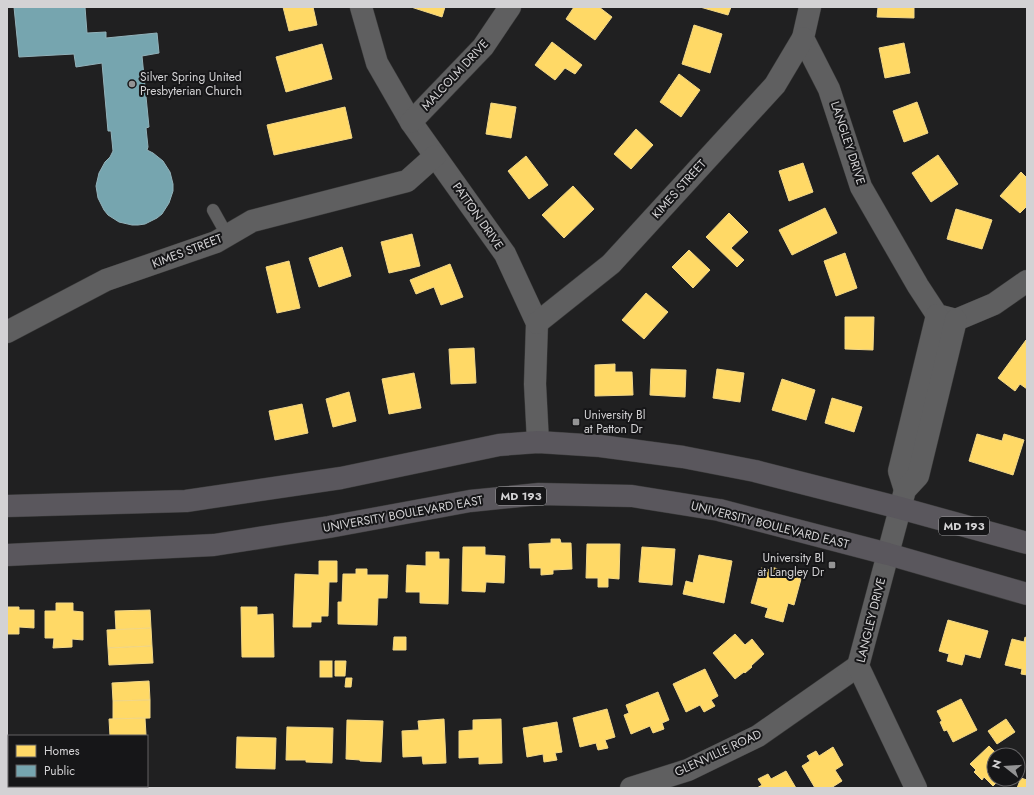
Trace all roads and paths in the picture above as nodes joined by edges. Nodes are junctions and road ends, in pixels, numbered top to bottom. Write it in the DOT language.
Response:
graph roads {
  1 [pos="361,7"];
  2 [pos="510,7"];
  3 [pos="810,7"];
  4 [pos="803,38"];
  5 [pos="411,122"];
  6 [pos="435,156"];
  7 [pos="213,210"];
  8 [pos="228,235"];
  9 [pos="1027,281"];
  10 [pos="947,318"];
  11 [pos="537,323"];
  12 [pos="7,332"];
  13 [pos="538,442"];
  14 [pos="902,499"];
  15 [pos="7,506"];
  16 [pos="1027,543"];
  17 [pos="888,554"];
  18 [pos="7,555"];
  19 [pos="1027,594"];
  20 [pos="858,666"];
  21 [pos="635,788"];
  22 [pos="916,788"];
  1 -- 5 [label="street, PATTON DRIVE"];
  2 -- 5 [label="street, MALCOLM DRIVE"];
  3 -- 4 [label="street"];
  4 -- 10 [label="street, LANGLEY DRIVE"];
  4 -- 11 [label="street, KIMES STREET"];
  5 -- 6 [label="street, PATTON DRIVE"];
  6 -- 8 [label="street, KIMES STREET"];
  6 -- 11 [label="street, PATTON DRIVE"];
  7 -- 8 [label="lane"];
  8 -- 12 [label="street, KIMES STREET"];
  9 -- 10 [label="street"];
  10 -- 14 [label="street, LANGLEY DRIVE"];
  11 -- 13 [label="street, PATTON DRIVE"];
  13 -- 14 [label="main road, MD 193"];
  13 -- 15 [label="main road, MD 193"];
  14 -- 16 [label="main road, MD 193"];
  14 -- 17 [label="street, LANGLEY DRIVE"];
  17 -- 18 [label="main road, UNIVERSITY BOULEVARD EAST / MD 193"];
  17 -- 19 [label="main road, UNIVERSITY BOULEVARD EAST / MD 193"];
  17 -- 20 [label="street, LANGLEY DRIVE"];
  20 -- 21 [label="street, GLENVILLE ROAD"];
  20 -- 22 [label="street, LANGLEY DRIVE"];
}
